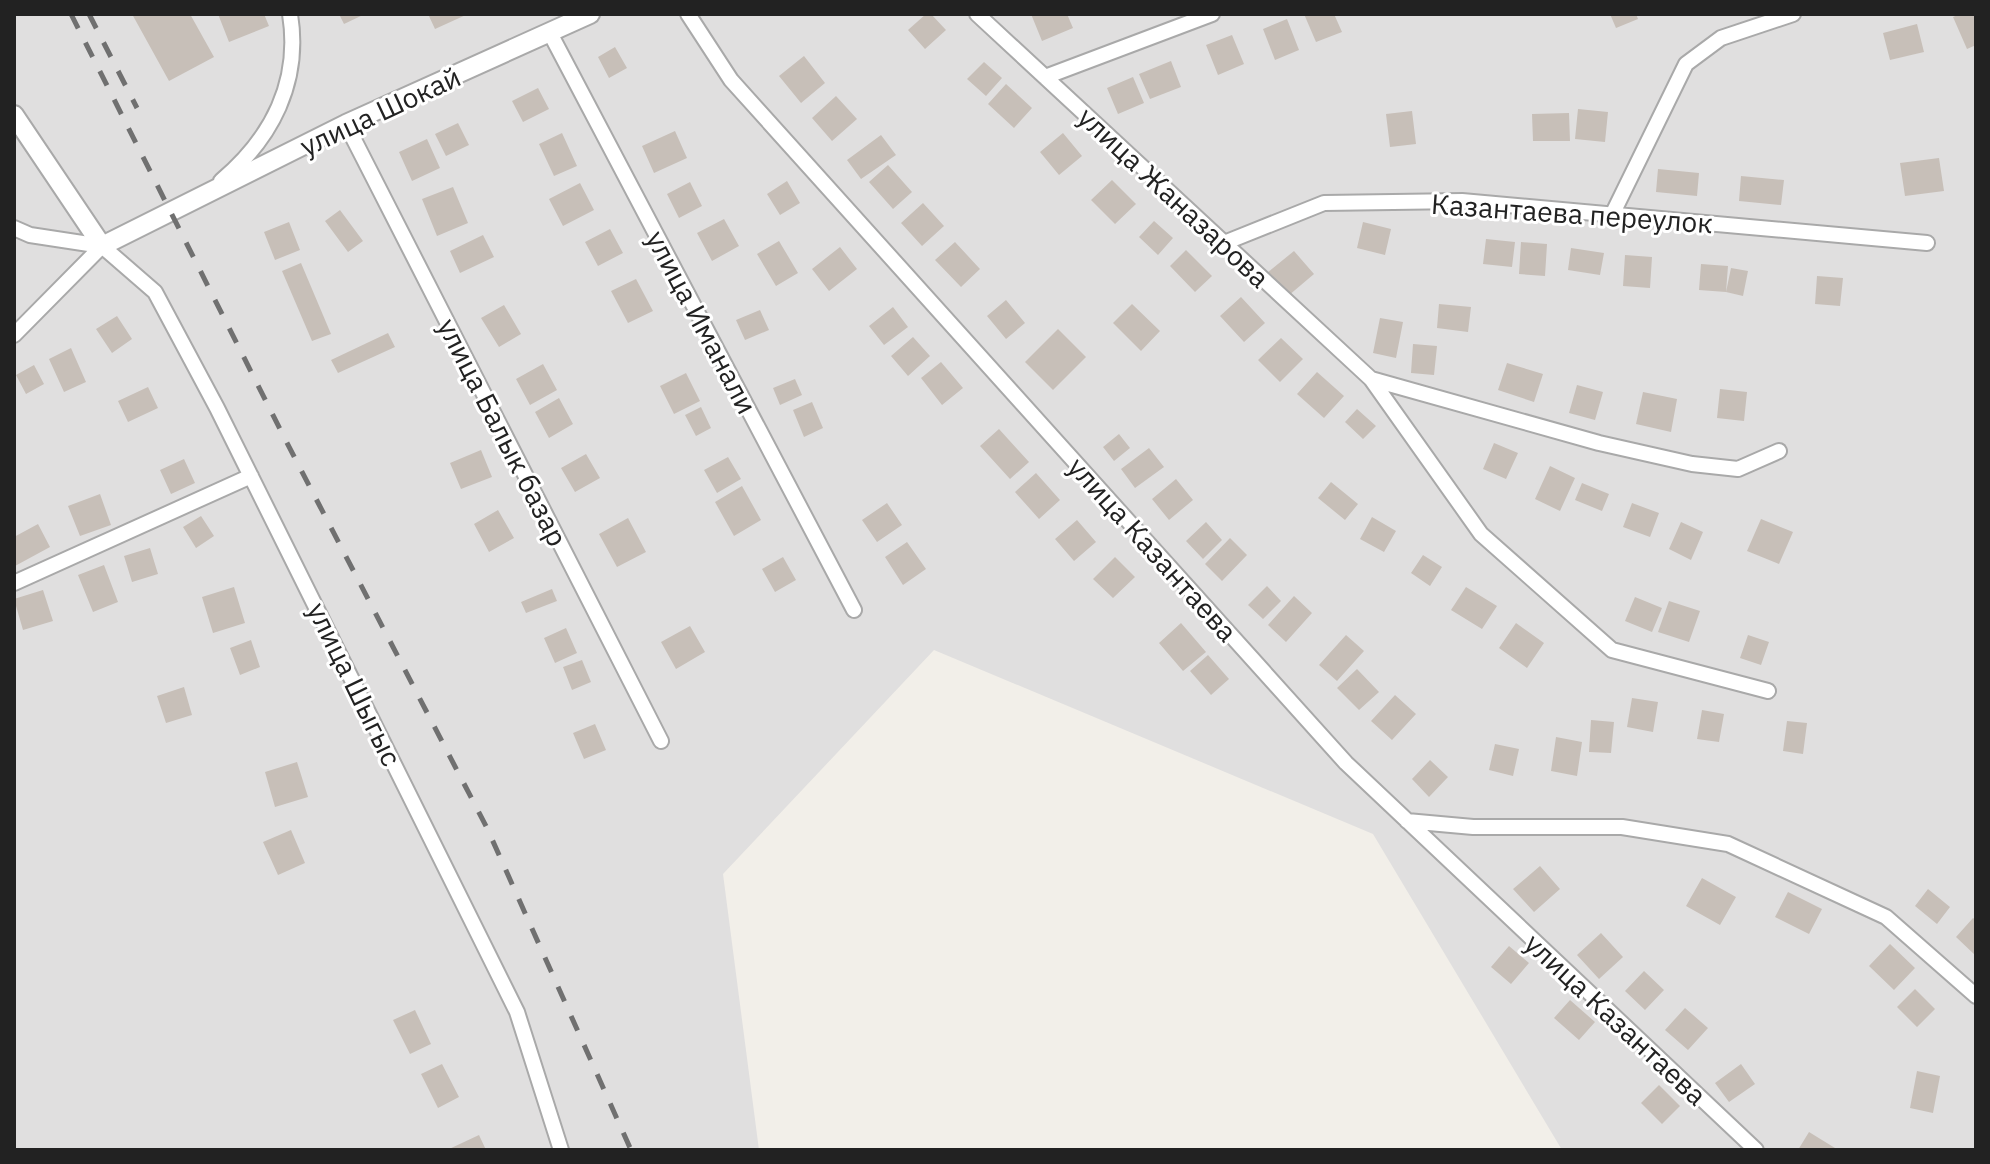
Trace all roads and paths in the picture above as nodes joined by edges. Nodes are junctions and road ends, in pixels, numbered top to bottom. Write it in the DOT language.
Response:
graph roads {
  1 [pos="290,14"];
  2 [pos="590,14"];
  3 [pos="688,14"];
  4 [pos="977,14"];
  5 [pos="1212,14"];
  6 [pos="1793,14"];
  7 [pos="550,33"];
  8 [pos="1045,77"];
  9 [pos="14,115"];
  10 [pos="346,124"];
  11 [pos="202,197"];
  12 [pos="1612,215"];
  13 [pos="14,228"];
  14 [pos="1224,243"];
  15 [pos="1927,243"];
  16 [pos="102,246"];
  17 [pos="14,335"];
  18 [pos="1371,379"];
  19 [pos="1779,451"];
  20 [pos="251,476"];
  21 [pos="14,583"];
  22 [pos="854,610"];
  23 [pos="1768,691"];
  24 [pos="661,741"];
  25 [pos="1407,821"];
  26 [pos="1976,996"];
  27 [pos="561,1150"];
  28 [pos="1756,1150"];
  1 -- 11 [label="street"];
  2 -- 7 [label="street, улица Шокай"];
  3 -- 25 [label="street, улица Казантаева"];
  4 -- 8 [label="street, улица Жаназарова"];
  5 -- 8 [label="street"];
  6 -- 12 [label="street"];
  7 -- 10 [label="street, улица Шокай"];
  7 -- 22 [label="street, улица Иманали"];
  8 -- 14 [label="street, улица Жаназарова"];
  9 -- 16 [label="street"];
  10 -- 11 [label="street, улица Шокай"];
  10 -- 24 [label="street, улица Балык базар"];
  11 -- 16 [label="street, улица Шокай"];
  12 -- 14 [label="street, Казантаева переулок"];
  12 -- 15 [label="street, Казантаева переулок"];
  13 -- 16 [label="street"];
  14 -- 18 [label="street, улица Жаназарова"];
  16 -- 17 [label="street"];
  16 -- 20 [label="street, улица Шыгыс"];
  18 -- 19 [label="street, улица Жаназарова"];
  18 -- 23 [label="street, улица Жаназарова"];
  20 -- 21 [label="street"];
  20 -- 27 [label="street, улица Шыгыс"];
  25 -- 26 [label="street"];
  25 -- 28 [label="street, улица Казантаева"];
}
